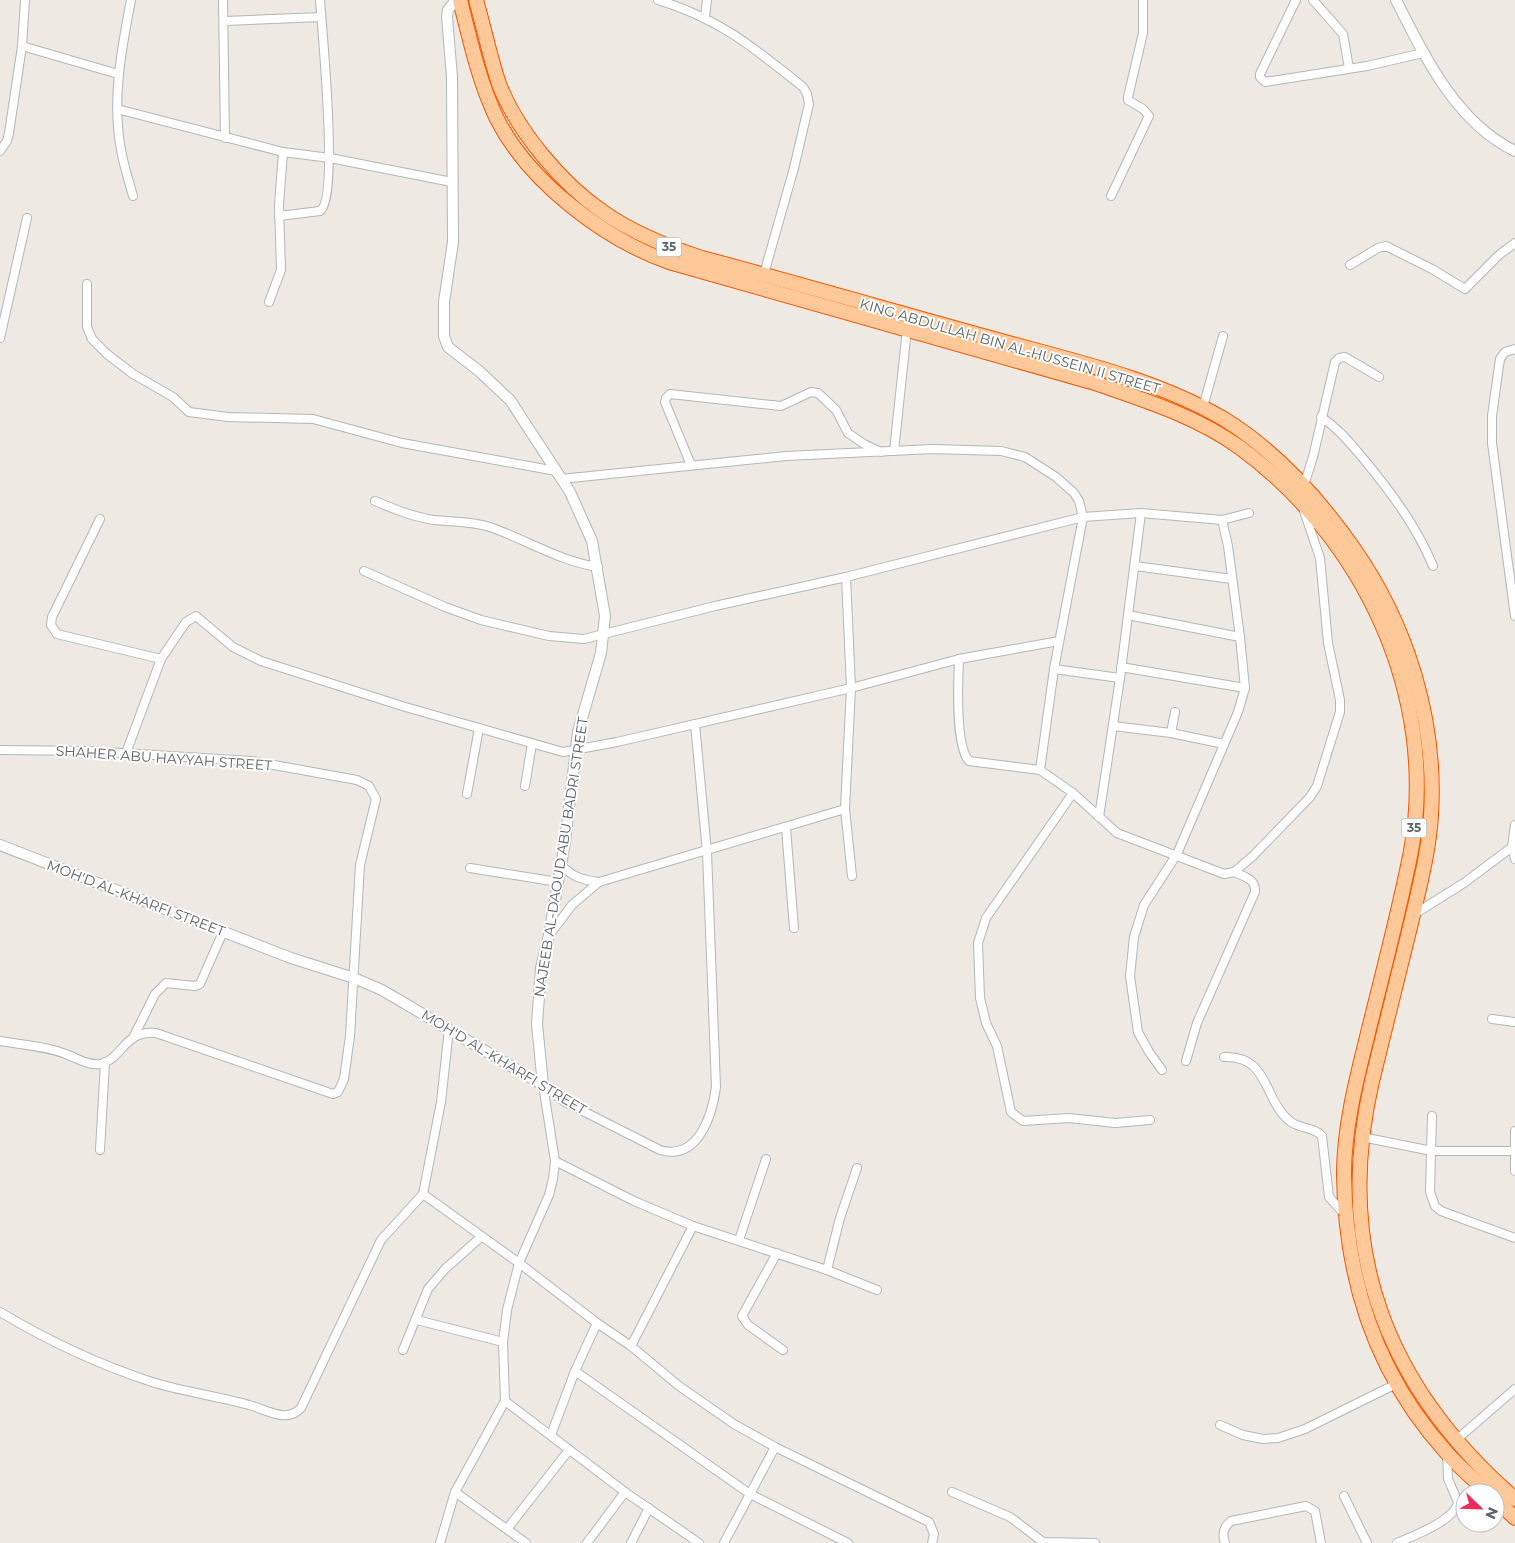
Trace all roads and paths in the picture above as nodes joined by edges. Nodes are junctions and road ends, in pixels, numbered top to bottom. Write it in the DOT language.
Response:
graph roads {
  1 [pos="25,0"];
  2 [pos="131,0"];
  3 [pos="223,0"];
  4 [pos="320,0"];
  5 [pos="456,0"];
  6 [pos="460,0"];
  7 [pos="476,0"];
  8 [pos="658,0"];
  9 [pos="708,0"];
  10 [pos="1143,0"];
  11 [pos="1296,0"];
  12 [pos="1313,0"];
  13 [pos="1396,0"];
  14 [pos="321,17"];
  15 [pos="705,17"];
  16 [pos="224,21"];
  17 [pos="22,46"];
  18 [pos="1423,53"];
  19 [pos="1350,68"];
  20 [pos="118,74"];
  21 [pos="117,109"];
  22 [pos="226,138"];
  23 [pos="1514,148"];
  24 [pos="0,151"];
  25 [pos="283,152"];
  26 [pos="330,158"];
  27 [pos="452,182"];
  28 [pos="133,196"];
  29 [pos="1111,196"];
  30 [pos="279,216"];
  31 [pos="27,218"];
  32 [pos="1515,243"];
  33 [pos="1350,265"];
  34 [pos="764,274"];
  35 [pos="87,284"];
  36 [pos="269,302"];
  37 [pos="3,307"];
  38 [pos="953,328"];
  39 [pos="907,329"];
  40 [pos="1223,336"];
  41 [pos="0,338"];
  42 [pos="950,342"];
  43 [pos="983,343"];
  44 [pos="1515,349"];
  45 [pos="1380,377"];
  46 [pos="1203,408"];
  47 [pos="1321,417"];
  48 [pos="894,451"];
  49 [pos="882,452"];
  50 [pos="691,465"];
  51 [pos="558,475"];
  52 [pos="1304,486"];
  53 [pos="375,501"];
  54 [pos="1300,501"];
  55 [pos="1141,513"];
  56 [pos="1249,513"];
  57 [pos="1083,517"];
  58 [pos="100,519"];
  59 [pos="1222,520"];
  60 [pos="1135,566"];
  61 [pos="1434,566"];
  62 [pos="598,567"];
  63 [pos="364,571"];
  64 [pos="846,577"];
  65 [pos="1232,579"];
  66 [pos="1128,615"];
  67 [pos="1515,616"];
  68 [pos="604,634"];
  69 [pos="1240,637"];
  70 [pos="1059,641"];
  71 [pos="161,659"];
  72 [pos="959,659"];
  73 [pos="1121,667"];
  74 [pos="1054,669"];
  75 [pos="1120,678"];
  76 [pos="851,688"];
  77 [pos="1245,688"];
  78 [pos="1175,712"];
  79 [pos="695,724"];
  80 [pos="1113,726"];
  81 [pos="480,728"];
  82 [pos="1172,733"];
  83 [pos="532,744"];
  84 [pos="1224,744"];
  85 [pos="0,750"];
  86 [pos="576,751"];
  87 [pos="126,753"];
  88 [pos="1040,770"];
  89 [pos="524,786"];
  90 [pos="1073,793"];
  91 [pos="467,794"];
  92 [pos="844,809"];
  93 [pos="1099,817"];
  94 [pos="1515,824"];
  95 [pos="786,828"];
  96 [pos="0,845"];
  97 [pos="1512,847"];
  98 [pos="707,852"];
  99 [pos="1177,854"];
  100 [pos="1515,859"];
  101 [pos="561,865"];
  102 [pos="470,868"];
  103 [pos="1234,872"];
  104 [pos="852,876"];
  105 [pos="558,882"];
  106 [pos="599,882"];
  107 [pos="1413,915"];
  108 [pos="794,928"];
  109 [pos="223,932"];
  110 [pos="549,935"];
  111 [pos="354,978"];
  112 [pos="1492,1019"];
  113 [pos="1515,1022"];
  114 [pos="449,1029"];
  115 [pos="134,1038"];
  116 [pos="0,1041"];
  117 [pos="1224,1057"];
  118 [pos="1186,1061"];
  119 [pos="105,1062"];
  120 [pos="1162,1070"];
  121 [pos="543,1085"];
  122 [pos="1432,1116"];
  123 [pos="1150,1120"];
  124 [pos="1515,1131"];
  125 [pos="1362,1137"];
  126 [pos="100,1150"];
  127 [pos="1432,1151"];
  128 [pos="1514,1151"];
  129 [pos="766,1159"];
  130 [pos="555,1161"];
  131 [pos="857,1168"];
  132 [pos="1515,1171"];
  133 [pos="423,1194"];
  134 [pos="1346,1216"];
  135 [pos="693,1226"];
  136 [pos="481,1237"];
  137 [pos="1515,1238"];
  138 [pos="739,1240"];
  139 [pos="776,1253"];
  140 [pos="520,1263"];
  141 [pos="827,1270"];
  142 [pos="877,1290"];
  143 [pos="0,1312"];
  144 [pos="417,1320"];
  145 [pos="597,1323"];
  146 [pos="503,1342"];
  147 [pos="631,1346"];
  148 [pos="403,1350"];
  149 [pos="783,1350"];
  150 [pos="575,1371"];
  151 [pos="1396,1384"];
  152 [pos="1515,1389"];
  153 [pos="505,1401"];
  154 [pos="1220,1425"];
  155 [pos="551,1435"];
  156 [pos="1455,1441"];
  157 [pos="775,1447"];
  158 [pos="569,1450"];
  159 [pos="1447,1453"];
  160 [pos="1478,1483"];
  161 [pos="455,1492"];
  162 [pos="625,1492"];
  163 [pos="952,1492"];
  164 [pos="750,1494"];
  165 [pos="1344,1496"];
  166 [pos="1515,1499"];
  167 [pos="649,1508"];
  168 [pos="1505,1508"];
  169 [pos="1515,1518"];
  170 [pos="507,1529"];
  171 [pos="440,1543"];
  172 [pos="526,1543"];
  173 [pos="587,1543"];
  174 [pos="632,1543"];
  175 [pos="699,1543"];
  176 [pos="724,1543"];
  177 [pos="848,1543"];
  178 [pos="932,1543"];
  179 [pos="1095,1543"];
  180 [pos="1225,1543"];
  181 [pos="1321,1543"];
  182 [pos="1367,1543"];
  183 [pos="1397,1543"];
  1 -- 17 [label="street"];
  2 -- 20 [label="street"];
  3 -- 16 [label="street"];
  4 -- 14 [label="street"];
  5 -- 27 [label="street, NAJEEB AL-DAOUD ABU BADRI STREET"];
  6 -- 39 [label="highway, KING ABDULLAH BIN AL-HUSSEIN II STREET / 35"];
  7 -- 34 [label="highway, KING ABDULLAH BIN AL-HUSSEIN II STREET / 35"];
  8 -- 15 [label="street"];
  9 -- 15 [label="street"];
  10 -- 29 [label="street"];
  11 -- 19 [label="street"];
  12 -- 19 [label="street"];
  13 -- 18 [label="street"];
  14 -- 16 [label="street"];
  14 -- 26 [label="street"];
  15 -- 34 [label="street"];
  16 -- 22 [label="street"];
  17 -- 20 [label="street"];
  17 -- 24 [label="street"];
  18 -- 19 [label="street"];
  18 -- 23 [label="street"];
  20 -- 21 [label="street"];
  21 -- 22 [label="street"];
  21 -- 28 [label="street"];
  22 -- 25 [label="street"];
  25 -- 26 [label="street"];
  25 -- 30 [label="street"];
  26 -- 27 [label="street"];
  26 -- 30 [label="street"];
  27 -- 51 [label="street, NAJEEB AL-DAOUD ABU BADRI STREET"];
  30 -- 36 [label="street"];
  31 -- 37 [label="street"];
  32 -- 33 [label="street"];
  34 -- 38 [label="highway, KING ABDULLAH BIN AL-HUSSEIN II STREET / 35"];
  35 -- 51 [label="street"];
  37 -- 41 [label="street"];
  38 -- 42 [label="highway"];
  38 -- 43 [label="highway, KING ABDULLAH BIN AL-HUSSEIN II STREET / 35"];
  39 -- 42 [label="highway, KING ABDULLAH BIN AL-HUSSEIN II STREET / 35"];
  39 -- 48 [label="street"];
  40 -- 46 [label="street"];
  42 -- 43 [label="highway, KING ABDULLAH BIN AL-HUSSEIN II STREET / 35"];
  43 -- 46 [label="highway, KING ABDULLAH BIN AL-HUSSEIN II STREET / 35"];
  43 -- 54 [label="highway, KING ABDULLAH BIN AL-HUSSEIN II STREET / 35"];
  44 -- 67 [label="street"];
  45 -- 47 [label="street"];
  46 -- 52 [label="highway, KING ABDULLAH BIN AL-HUSSEIN II STREET / 35"];
  47 -- 52 [label="street"];
  47 -- 61 [label="street"];
  48 -- 49 [label="street"];
  48 -- 57 [label="street"];
  49 -- 50 [label="street"];
  49 -- 50 [label="street"];
  50 -- 51 [label="street"];
  51 -- 62 [label="street, NAJEEB AL-DAOUD ABU BADRI STREET"];
  52 -- 107 [label="highway, KING ABDULLAH BIN AL-HUSSEIN II STREET / 35"];
  53 -- 62 [label="street"];
  54 -- 103 [label="street"];
  54 -- 134 [label="highway, KING ABDULLAH BIN AL-HUSSEIN II STREET / 35"];
  55 -- 57 [label="street"];
  55 -- 59 [label="street"];
  55 -- 60 [label="street"];
  56 -- 59 [label="street"];
  57 -- 64 [label="street"];
  57 -- 70 [label="street"];
  58 -- 71 [label="street"];
  59 -- 65 [label="street"];
  60 -- 65 [label="street"];
  60 -- 66 [label="street"];
  62 -- 68 [label="street, NAJEEB AL-DAOUD ABU BADRI STREET"];
  63 -- 68 [label="street"];
  64 -- 68 [label="street"];
  64 -- 76 [label="street"];
  65 -- 69 [label="street"];
  66 -- 69 [label="street"];
  66 -- 73 [label="street"];
  68 -- 86 [label="street, NAJEEB AL-DAOUD ABU BADRI STREET"];
  69 -- 77 [label="street"];
  70 -- 72 [label="street"];
  70 -- 74 [label="street"];
  71 -- 81 [label="street"];
  71 -- 87 [label="street"];
  72 -- 76 [label="street"];
  72 -- 88 [label="street"];
  73 -- 75 [label="street"];
  73 -- 77 [label="street"];
  74 -- 75 [label="street"];
  74 -- 88 [label="street"];
  75 -- 80 [label="street"];
  76 -- 79 [label="street"];
  76 -- 92 [label="street"];
  77 -- 84 [label="street"];
  78 -- 82 [label="street"];
  79 -- 86 [label="street"];
  79 -- 98 [label="street, MOH'D AL-KHARFI STREET"];
  80 -- 82 [label="street"];
  80 -- 93 [label="street"];
  81 -- 83 [label="street"];
  81 -- 91 [label="street"];
  82 -- 84 [label="street"];
  83 -- 86 [label="street"];
  83 -- 89 [label="street"];
  84 -- 99 [label="street"];
  85 -- 87 [label="street, SHAHER ABU HAYYAH STREET"];
  86 -- 101 [label="street, NAJEEB AL-DAOUD ABU BADRI STREET"];
  87 -- 111 [label="street, SHAHER ABU HAYYAH STREET"];
  88 -- 90 [label="street"];
  90 -- 93 [label="street"];
  90 -- 123 [label="street"];
  92 -- 95 [label="street"];
  92 -- 104 [label="street"];
  93 -- 99 [label="street"];
  94 -- 97 [label="street"];
  95 -- 98 [label="street"];
  95 -- 108 [label="street"];
  96 -- 109 [label="street, MOH'D AL-KHARFI STREET"];
  97 -- 100 [label="street"];
  97 -- 107 [label="street"];
  98 -- 106 [label="street"];
  98 -- 121 [label="street, MOH'D AL-KHARFI STREET"];
  99 -- 103 [label="street"];
  99 -- 120 [label="street"];
  101 -- 105 [label="street, NAJEEB AL-DAOUD ABU BADRI STREET"];
  101 -- 106 [label="street"];
  102 -- 105 [label="street"];
  103 -- 118 [label="street"];
  105 -- 110 [label="street, NAJEEB AL-DAOUD ABU BADRI STREET"];
  106 -- 110 [label="street"];
  107 -- 125 [label="highway, KING ABDULLAH BIN AL-HUSSEIN II STREET / 35"];
  109 -- 111 [label="street, MOH'D AL-KHARFI STREET"];
  109 -- 115 [label="street"];
  110 -- 121 [label="street, NAJEEB AL-DAOUD ABU BADRI STREET"];
  111 -- 114 [label="street, MOH'D AL-KHARFI STREET"];
  111 -- 115 [label="street, SHAHER ABU HAYYAH STREET"];
  112 -- 113 [label="street"];
  114 -- 121 [label="street, MOH'D AL-KHARFI STREET"];
  114 -- 133 [label="street"];
  115 -- 119 [label="street"];
  116 -- 119 [label="street"];
  117 -- 134 [label="street"];
  119 -- 126 [label="street"];
  121 -- 130 [label="street"];
  122 -- 127 [label="street"];
  124 -- 128 [label="street"];
  125 -- 127 [label="street"];
  125 -- 156 [label="highway, KING ABDULLAH BIN AL-HUSSEIN II STREET / 35"];
  127 -- 128 [label="street"];
  127 -- 137 [label="street"];
  128 -- 132 [label="street"];
  129 -- 138 [label="street"];
  130 -- 135 [label="street"];
  130 -- 140 [label="street"];
  131 -- 141 [label="street"];
  133 -- 136 [label="street"];
  133 -- 143 [label="street"];
  134 -- 151 [label="highway, KING ABDULLAH BIN AL-HUSSEIN II STREET / 35"];
  135 -- 138 [label="street"];
  135 -- 147 [label="street"];
  136 -- 140 [label="street"];
  136 -- 144 [label="street"];
  138 -- 139 [label="street"];
  139 -- 141 [label="street"];
  139 -- 149 [label="street"];
  140 -- 145 [label="street"];
  140 -- 146 [label="street"];
  141 -- 142 [label="street"];
  144 -- 146 [label="street"];
  144 -- 148 [label="street"];
  145 -- 147 [label="street"];
  145 -- 150 [label="street"];
  146 -- 153 [label="street"];
  147 -- 157 [label="street"];
  150 -- 155 [label="street"];
  150 -- 164 [label="street"];
  151 -- 154 [label="street"];
  151 -- 159 [label="highway, KING ABDULLAH BIN AL-HUSSEIN II STREET / 35"];
  152 -- 156 [label="street"];
  153 -- 155 [label="street"];
  153 -- 161 [label="street"];
  155 -- 158 [label="street"];
  156 -- 166 [label="highway, KING ABDULLAH BIN AL-HUSSEIN II STREET / 35"];
  157 -- 164 [label="street"];
  157 -- 178 [label="street"];
  158 -- 162 [label="street"];
  158 -- 170 [label="street"];
  159 -- 160 [label="highway, KING ABDULLAH BIN AL-HUSSEIN II STREET / 35"];
  159 -- 183 [label="street"];
  161 -- 170 [label="street"];
  161 -- 171 [label="street"];
  162 -- 167 [label="street"];
  162 -- 173 [label="street"];
  163 -- 179 [label="street"];
  164 -- 176 [label="street"];
  164 -- 177 [label="street"];
  165 -- 182 [label="street"];
  167 -- 174 [label="street"];
  167 -- 175 [label="street"];
  168 -- 169 [label="highway"];
  170 -- 172 [label="street"];
  180 -- 181 [label="street"];
}
